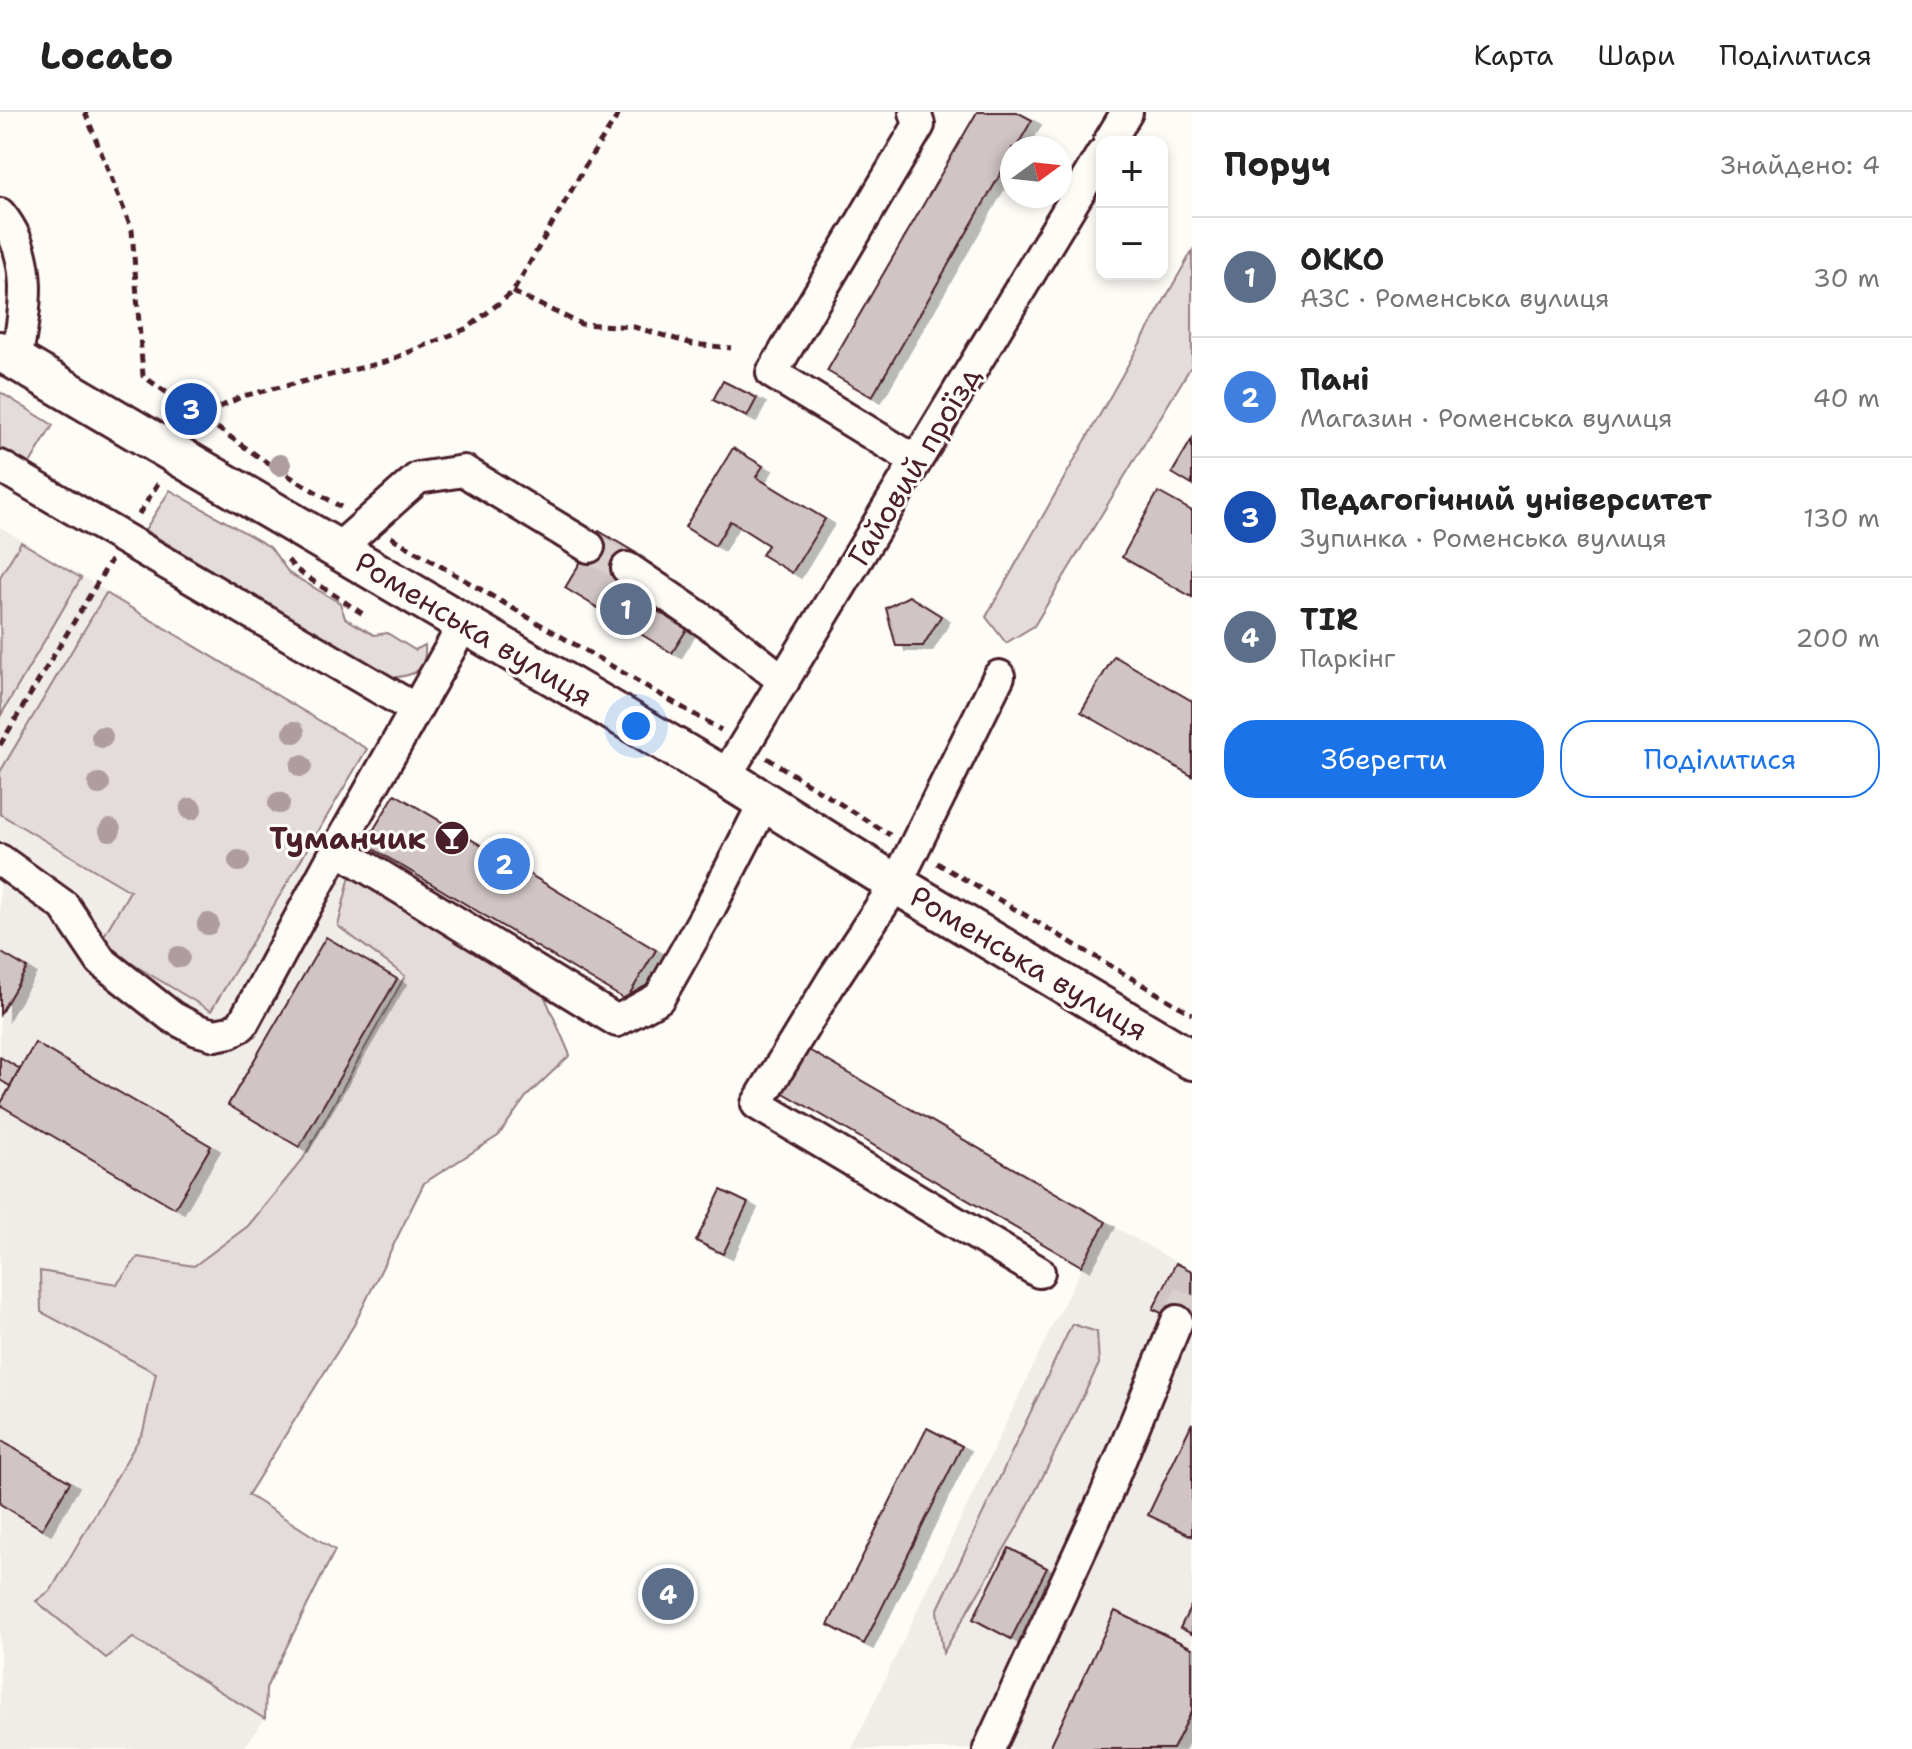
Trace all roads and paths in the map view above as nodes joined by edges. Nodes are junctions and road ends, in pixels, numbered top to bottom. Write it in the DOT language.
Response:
graph roads {
  1 [pos="85,112"];
  2 [pos="620,112"];
  3 [pos="915,112"];
  4 [pos="1127,112"];
  5 [pos="1113,136"];
  6 [pos="1096,164"];
  7 [pos="0,214"];
  8 [pos="513,292"];
  9 [pos="731,348"];
  10 [pos="8,355"];
  11 [pos="191,409"];
  12 [pos="916,461"];
  13 [pos="269,464"];
  14 [pos="0,466"];
  15 [pos="589,547"];
  16 [pos="338,549"];
  17 [pos="627,568"];
  18 [pos="464,624"];
  19 [pos="999,676"];
  20 [pos="784,681"];
  21 [pos="415,709"];
  22 [pos="725,777"];
  23 [pos="764,803"];
  24 [pos="337,849"];
  25 [pos="0,860"];
  26 [pos="896,884"];
  27 [pos="1192,1060"];
  28 [pos="1039,1272"];
  29 [pos="1177,1321"];
  30 [pos="989,1749"];
  1 -- 11 [label="path"];
  2 -- 8 [label="path"];
  3 -- 12 [label="street"];
  4 -- 5 [label="street"];
  6 -- 12 [label="street, Гайовий проїзд"];
  7 -- 10 [label="street"];
  8 -- 9 [label="path"];
  8 -- 11 [label="path"];
  10 -- 16 [label="main road, Роменська вулиця"];
  11 -- 13 [label="path"];
  12 -- 20 [label="street, Гайовий проїзд"];
  14 -- 21 [label="street"];
  15 -- 16 [label="street"];
  16 -- 18 [label="main road, Роменська вулиця"];
  17 -- 20 [label="street"];
  18 -- 21 [label="street"];
  18 -- 22 [label="main road, Роменська вулиця"];
  19 -- 26 [label="street"];
  20 -- 22 [label="street, Гайовий проїзд"];
  21 -- 24 [label="street"];
  22 -- 23 [label="main road, Роменська вулиця"];
  23 -- 24 [label="street"];
  23 -- 26 [label="main road, Роменська вулиця"];
  24 -- 25 [label="street"];
  26 -- 27 [label="main road, Роменська вулиця"];
  26 -- 28 [label="street"];
  29 -- 30 [label="street"];
}
